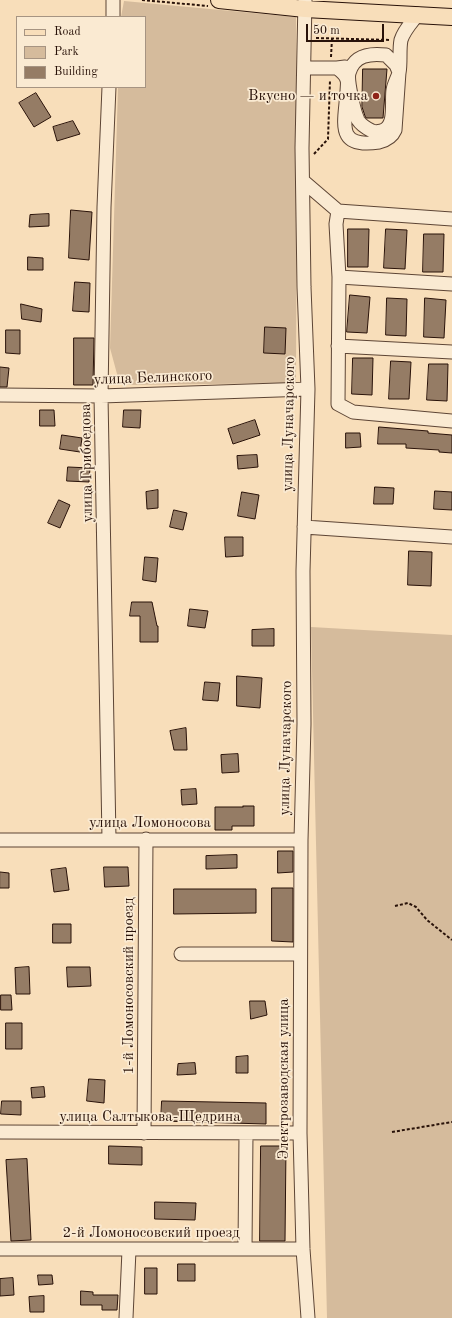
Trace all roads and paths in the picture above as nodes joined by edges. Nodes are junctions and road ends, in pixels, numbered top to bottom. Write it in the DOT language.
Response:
graph roads {
  1 [pos="113,0"];
  2 [pos="219,0"];
  3 [pos="305,4"];
  4 [pos="418,14"];
  5 [pos="113,16"];
  6 [pos="452,17"];
  7 [pos="312,36"];
  8 [pos="332,38"];
  9 [pos="401,40"];
  10 [pos="353,65"];
  11 [pos="304,68"];
  12 [pos="334,68"];
  13 [pos="399,72"];
  14 [pos="348,81"];
  15 [pos="109,88"];
  16 [pos="328,139"];
  17 [pos="303,181"];
  18 [pos="338,211"];
  19 [pos="452,219"];
  20 [pos="339,277"];
  21 [pos="452,284"];
  22 [pos="338,346"];
  23 [pos="452,352"];
  24 [pos="308,389"];
  25 [pos="0,395"];
  26 [pos="101,396"];
  27 [pos="452,421"];
  28 [pos="304,528"];
  29 [pos="452,537"];
  30 [pos="109,839"];
  31 [pos="146,839"];
  32 [pos="0,840"];
  33 [pos="301,840"];
  34 [pos="395,906"];
  35 [pos="452,940"];
  36 [pos="181,954"];
  37 [pos="300,954"];
  38 [pos="452,1122"];
  39 [pos="392,1132"];
  40 [pos="1,1133"];
  41 [pos="144,1133"];
  42 [pos="246,1133"];
  43 [pos="300,1133"];
  44 [pos="0,1249"];
  45 [pos="245,1249"];
  46 [pos="303,1249"];
  47 [pos="129,1250"];
  48 [pos="126,1318"];
  49 [pos="308,1318"];
  1 -- 5 [label="street"];
  2 -- 3 [label="main road"];
  3 -- 4 [label="main road"];
  3 -- 7 [label="street, улица Луначарского"];
  4 -- 6 [label="main road"];
  4 -- 9 [label="street"];
  7 -- 8 [label="path"];
  7 -- 11 [label="street, улица Луначарского"];
  8 -- 9 [label="path"];
  8 -- 12 [label="path"];
  9 -- 13 [label="street"];
  10 -- 12 [label="street"];
  10 -- 13 [label="street"];
  10 -- 14 [label="street"];
  11 -- 12 [label="street"];
  11 -- 17 [label="street, улица Луначарского"];
  12 -- 14 [label="street"];
  12 -- 16 [label="path"];
  13 -- 14 [label="street"];
  13 -- 14 [label="street"];
  15 -- 26 [label="street, улица Грибоедова"];
  17 -- 18 [label="street"];
  17 -- 24 [label="street, улица Луначарского"];
  18 -- 19 [label="street"];
  18 -- 20 [label="street"];
  20 -- 21 [label="street"];
  20 -- 22 [label="street"];
  22 -- 23 [label="street"];
  22 -- 27 [label="street"];
  24 -- 26 [label="street, улица Белинского"];
  24 -- 28 [label="street, улица Луначарского"];
  25 -- 26 [label="street, улица Белинского"];
  26 -- 30 [label="street, улица Грибоедова"];
  28 -- 29 [label="street"];
  28 -- 33 [label="street, улица Луначарского"];
  30 -- 31 [label="street, улица Ломоносова"];
  30 -- 32 [label="street, улица Ломоносова"];
  31 -- 33 [label="street, улица Ломоносова"];
  31 -- 41 [label="street, 1-й Ломоносовский проезд"];
  33 -- 37 [label="street, Электрозаводская улица"];
  34 -- 35 [label="path"];
  36 -- 37 [label="street"];
  37 -- 43 [label="street, Электрозаводская улица"];
  38 -- 39 [label="path"];
  40 -- 41 [label="street, улица Салтыкова-Щедрина"];
  41 -- 42 [label="street, улица Салтыкова-Щедрина"];
  42 -- 43 [label="street, улица Салтыкова-Щедрина"];
  42 -- 45 [label="street"];
  43 -- 46 [label="street, Электрозаводская улица"];
  44 -- 47 [label="street, 2-й Ломоносовский проезд"];
  45 -- 46 [label="street, 2-й Ломоносовский проезд"];
  45 -- 47 [label="street, 2-й Ломоносовский проезд"];
  46 -- 49 [label="street, Электрозаводская улица"];
  47 -- 48 [label="street"];
}
